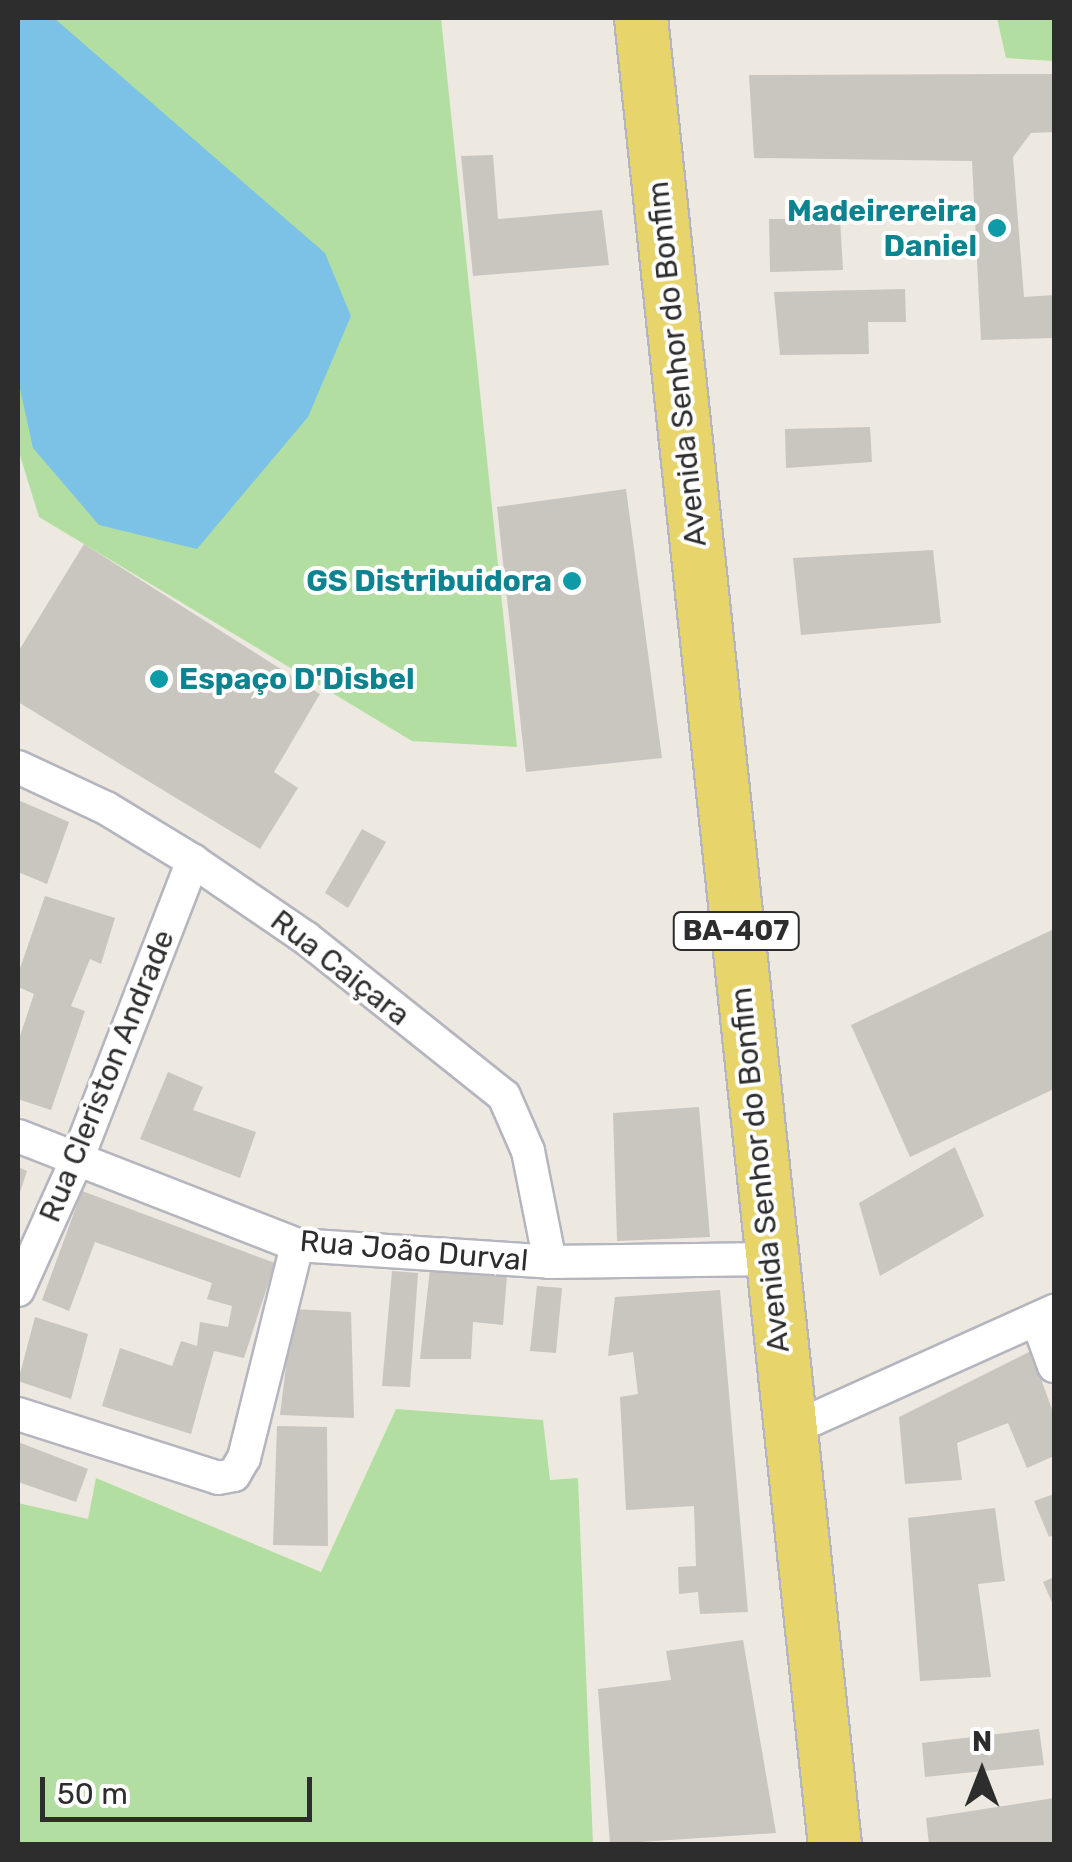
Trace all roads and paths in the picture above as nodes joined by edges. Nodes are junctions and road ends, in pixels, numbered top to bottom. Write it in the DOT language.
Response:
graph roads {
  1 [pos="641,18"];
  2 [pos="18,767"];
  3 [pos="193,861"];
  4 [pos="18,1136"];
  5 [pos="78,1157"];
  6 [pos="297,1245"];
  7 [pos="770,1259"];
  8 [pos="550,1262"];
  9 [pos="18,1290"];
  10 [pos="1046,1315"];
  11 [pos="1054,1366"];
  12 [pos="18,1414"];
  13 [pos="787,1430"];
  14 [pos="835,1844"];
  1 -- 7 [label="main road, Avenida Senhor do Bonfim / BA-407"];
  2 -- 3 [label="street, Rua Caiçara"];
  3 -- 5 [label="street, Rua Cleriston Andrade"];
  3 -- 8 [label="street, Rua Caiçara"];
  4 -- 5 [label="street, Rua João Durval"];
  5 -- 6 [label="street, Rua João Durval"];
  5 -- 9 [label="street, Rua Cleriston Andrade"];
  6 -- 8 [label="street, Rua João Durval"];
  6 -- 12 [label="street"];
  7 -- 8 [label="street, Rua João Durval"];
  7 -- 13 [label="main road, Avenida Senhor do Bonfim / BA-407"];
  10 -- 11 [label="street"];
  10 -- 13 [label="street"];
  13 -- 14 [label="main road, Avenida Senhor do Bonfim / BA-407"];
}
